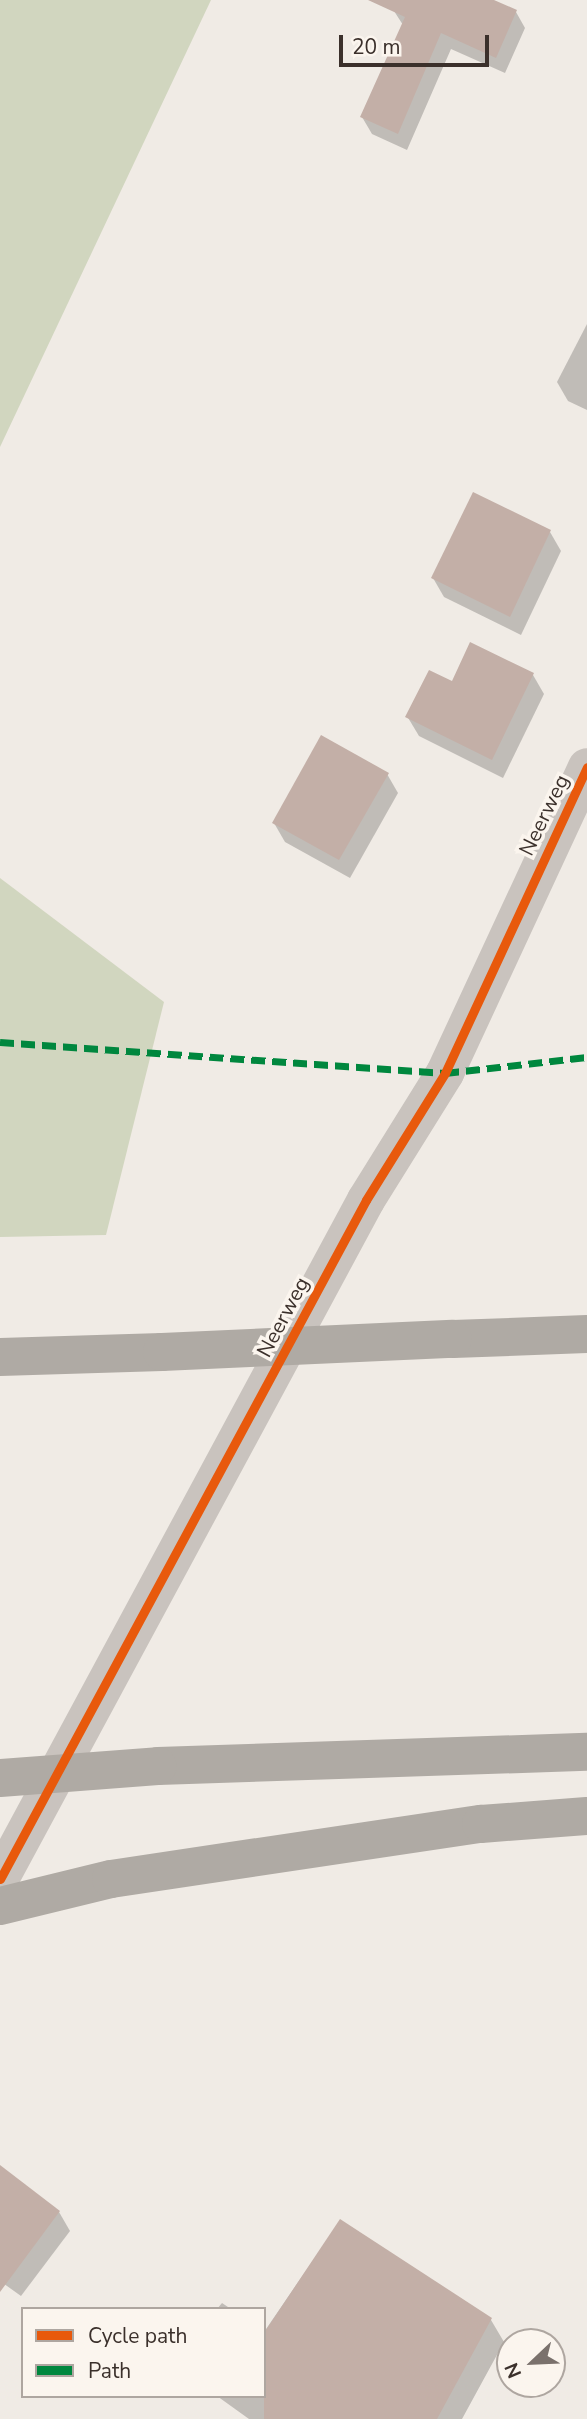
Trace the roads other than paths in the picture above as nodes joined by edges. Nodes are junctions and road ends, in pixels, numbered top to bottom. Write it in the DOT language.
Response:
graph roads {
  1 [pos="587,767"];
  2 [pos="587,1334"];
  3 [pos="0,1357"];
  4 [pos="587,1752"];
  5 [pos="0,1778"];
  6 [pos="587,1816"];
  7 [pos="0,1879"];
  8 [pos="0,1906"];
  1 -- 7 [label="street, Neerweg"];
  2 -- 3 [label="highway, bridge"];
  4 -- 5 [label="highway, bridge"];
  6 -- 8 [label="highway"];
}
